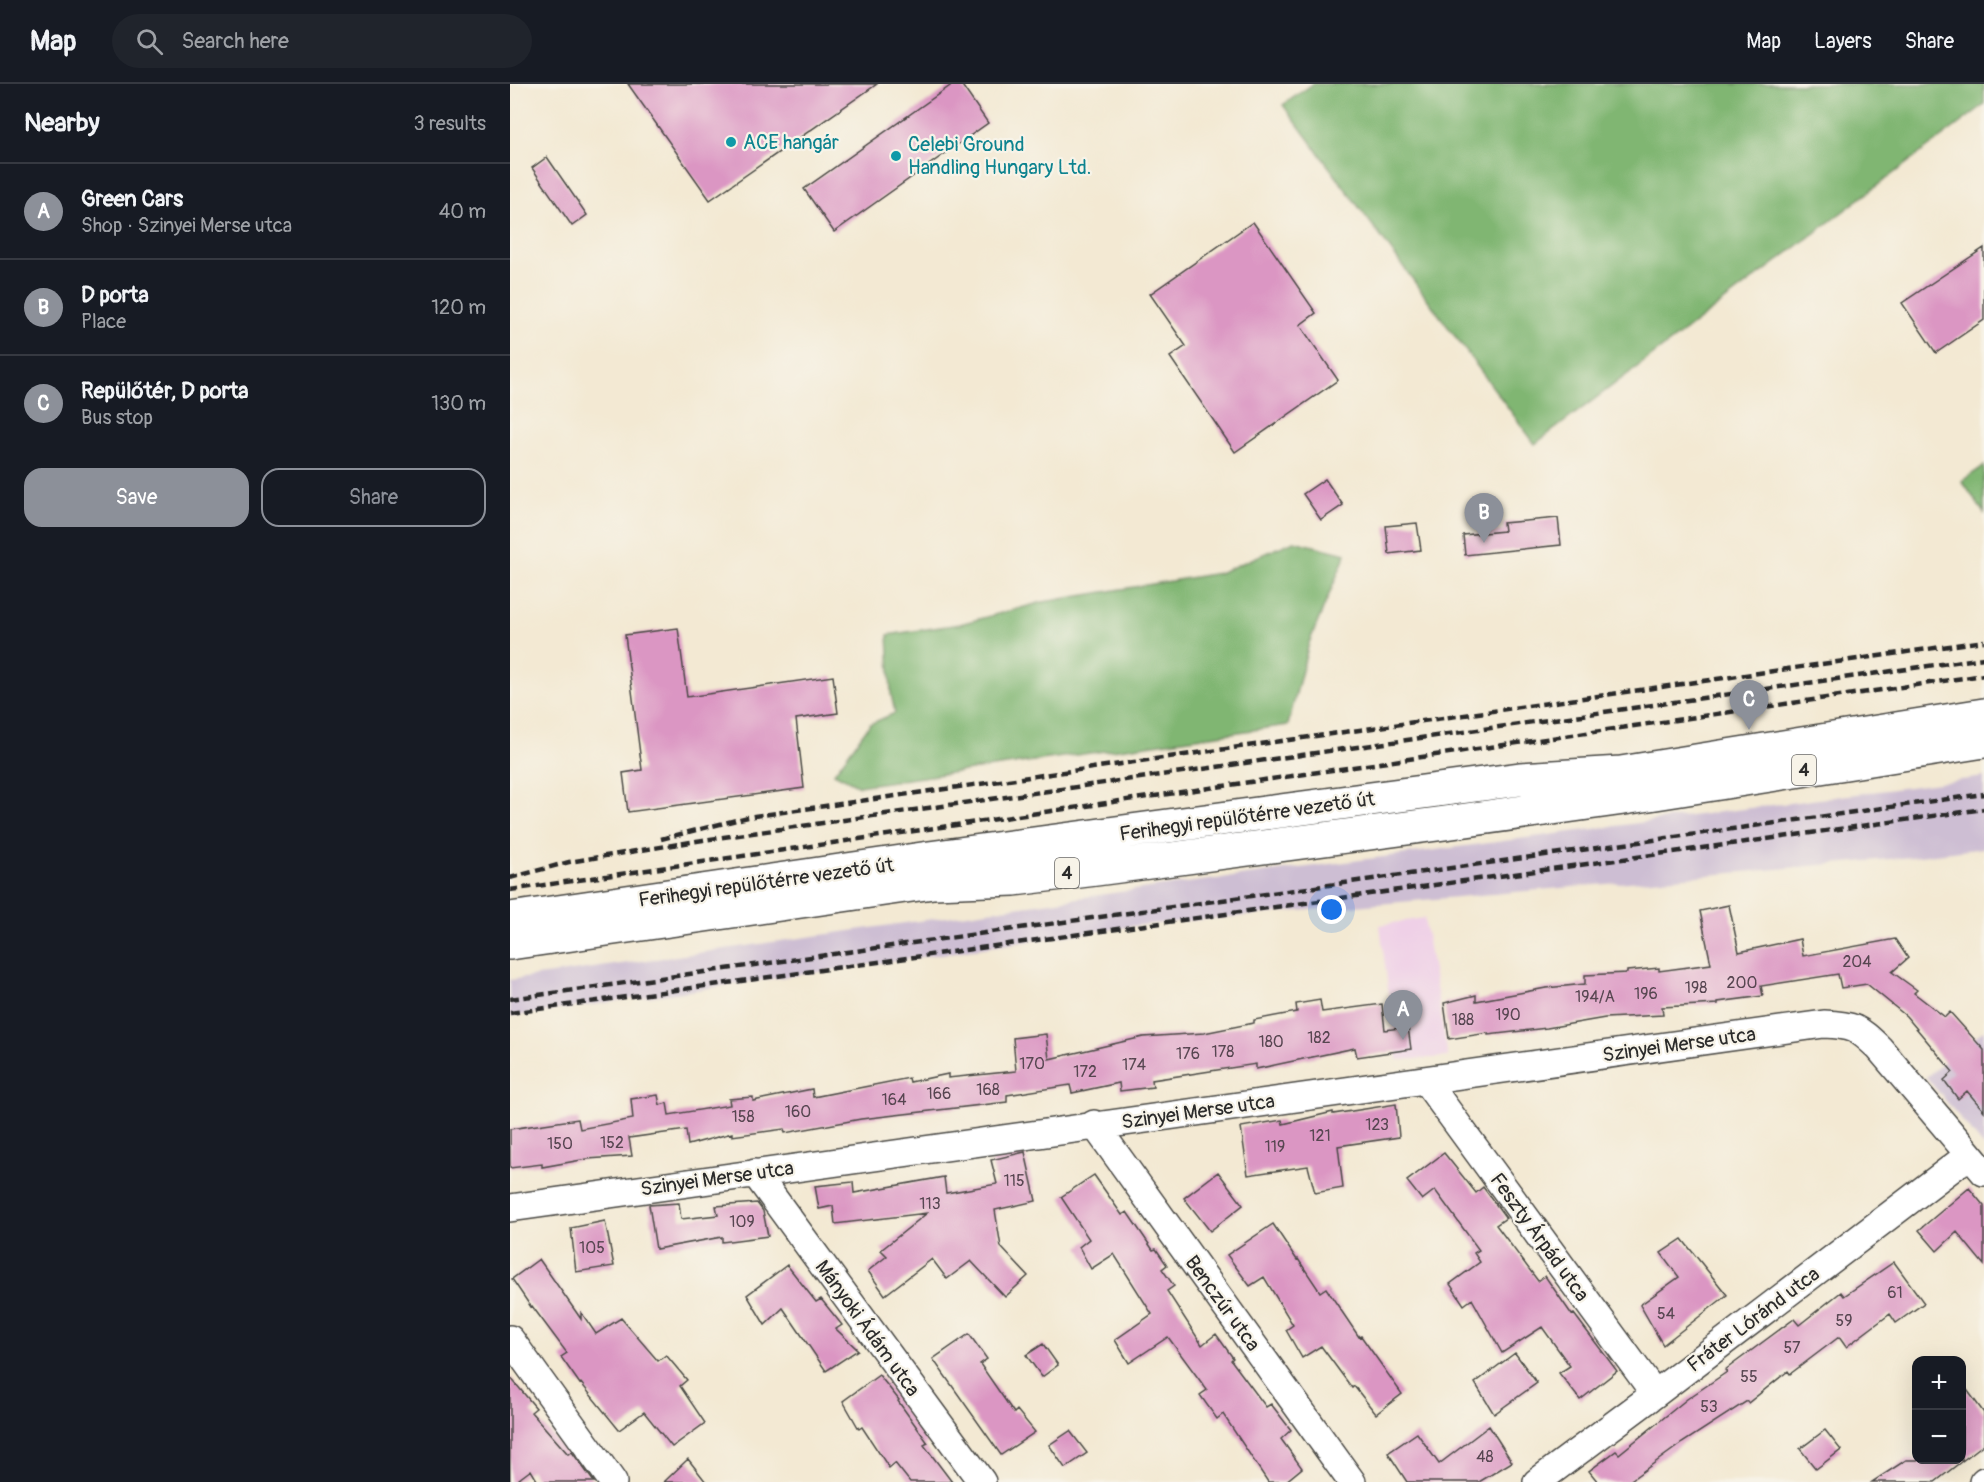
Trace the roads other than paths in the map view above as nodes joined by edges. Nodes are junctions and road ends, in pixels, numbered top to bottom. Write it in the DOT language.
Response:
graph roads {
  1 [pos="1984,715"];
  2 [pos="1984,741"];
  3 [pos="510,919"];
  4 [pos="510,943"];
  5 [pos="1425,1080"];
  6 [pos="1094,1124"];
  7 [pos="1976,1163"];
  8 [pos="755,1173"];
  9 [pos="510,1208"];
  10 [pos="510,1339"];
  11 [pos="1655,1394"];
  12 [pos="613,1482"];
  13 [pos="982,1482"];
  14 [pos="1352,1482"];
  15 [pos="1537,1482"];
  1 -- 3 [label="main road, Ferihegyi repülőtérre vezető út / 4"];
  2 -- 4 [label="main road, Ferihegyi repülőtérre vezető út / 4"];
  5 -- 6 [label="street, Szinyei Merse utca"];
  5 -- 7 [label="street, Szinyei Merse utca"];
  5 -- 11 [label="street, Feszty Árpád utca"];
  6 -- 8 [label="street, Szinyei Merse utca"];
  6 -- 14 [label="street, Benczúr utca"];
  7 -- 11 [label="street, Fráter Lóránd utca"];
  8 -- 9 [label="street, Szinyei Merse utca"];
  8 -- 13 [label="street, Mányoki Ádám utca"];
  10 -- 12 [label="street"];
  11 -- 15 [label="street, Fráter Lóránd utca"];
}
